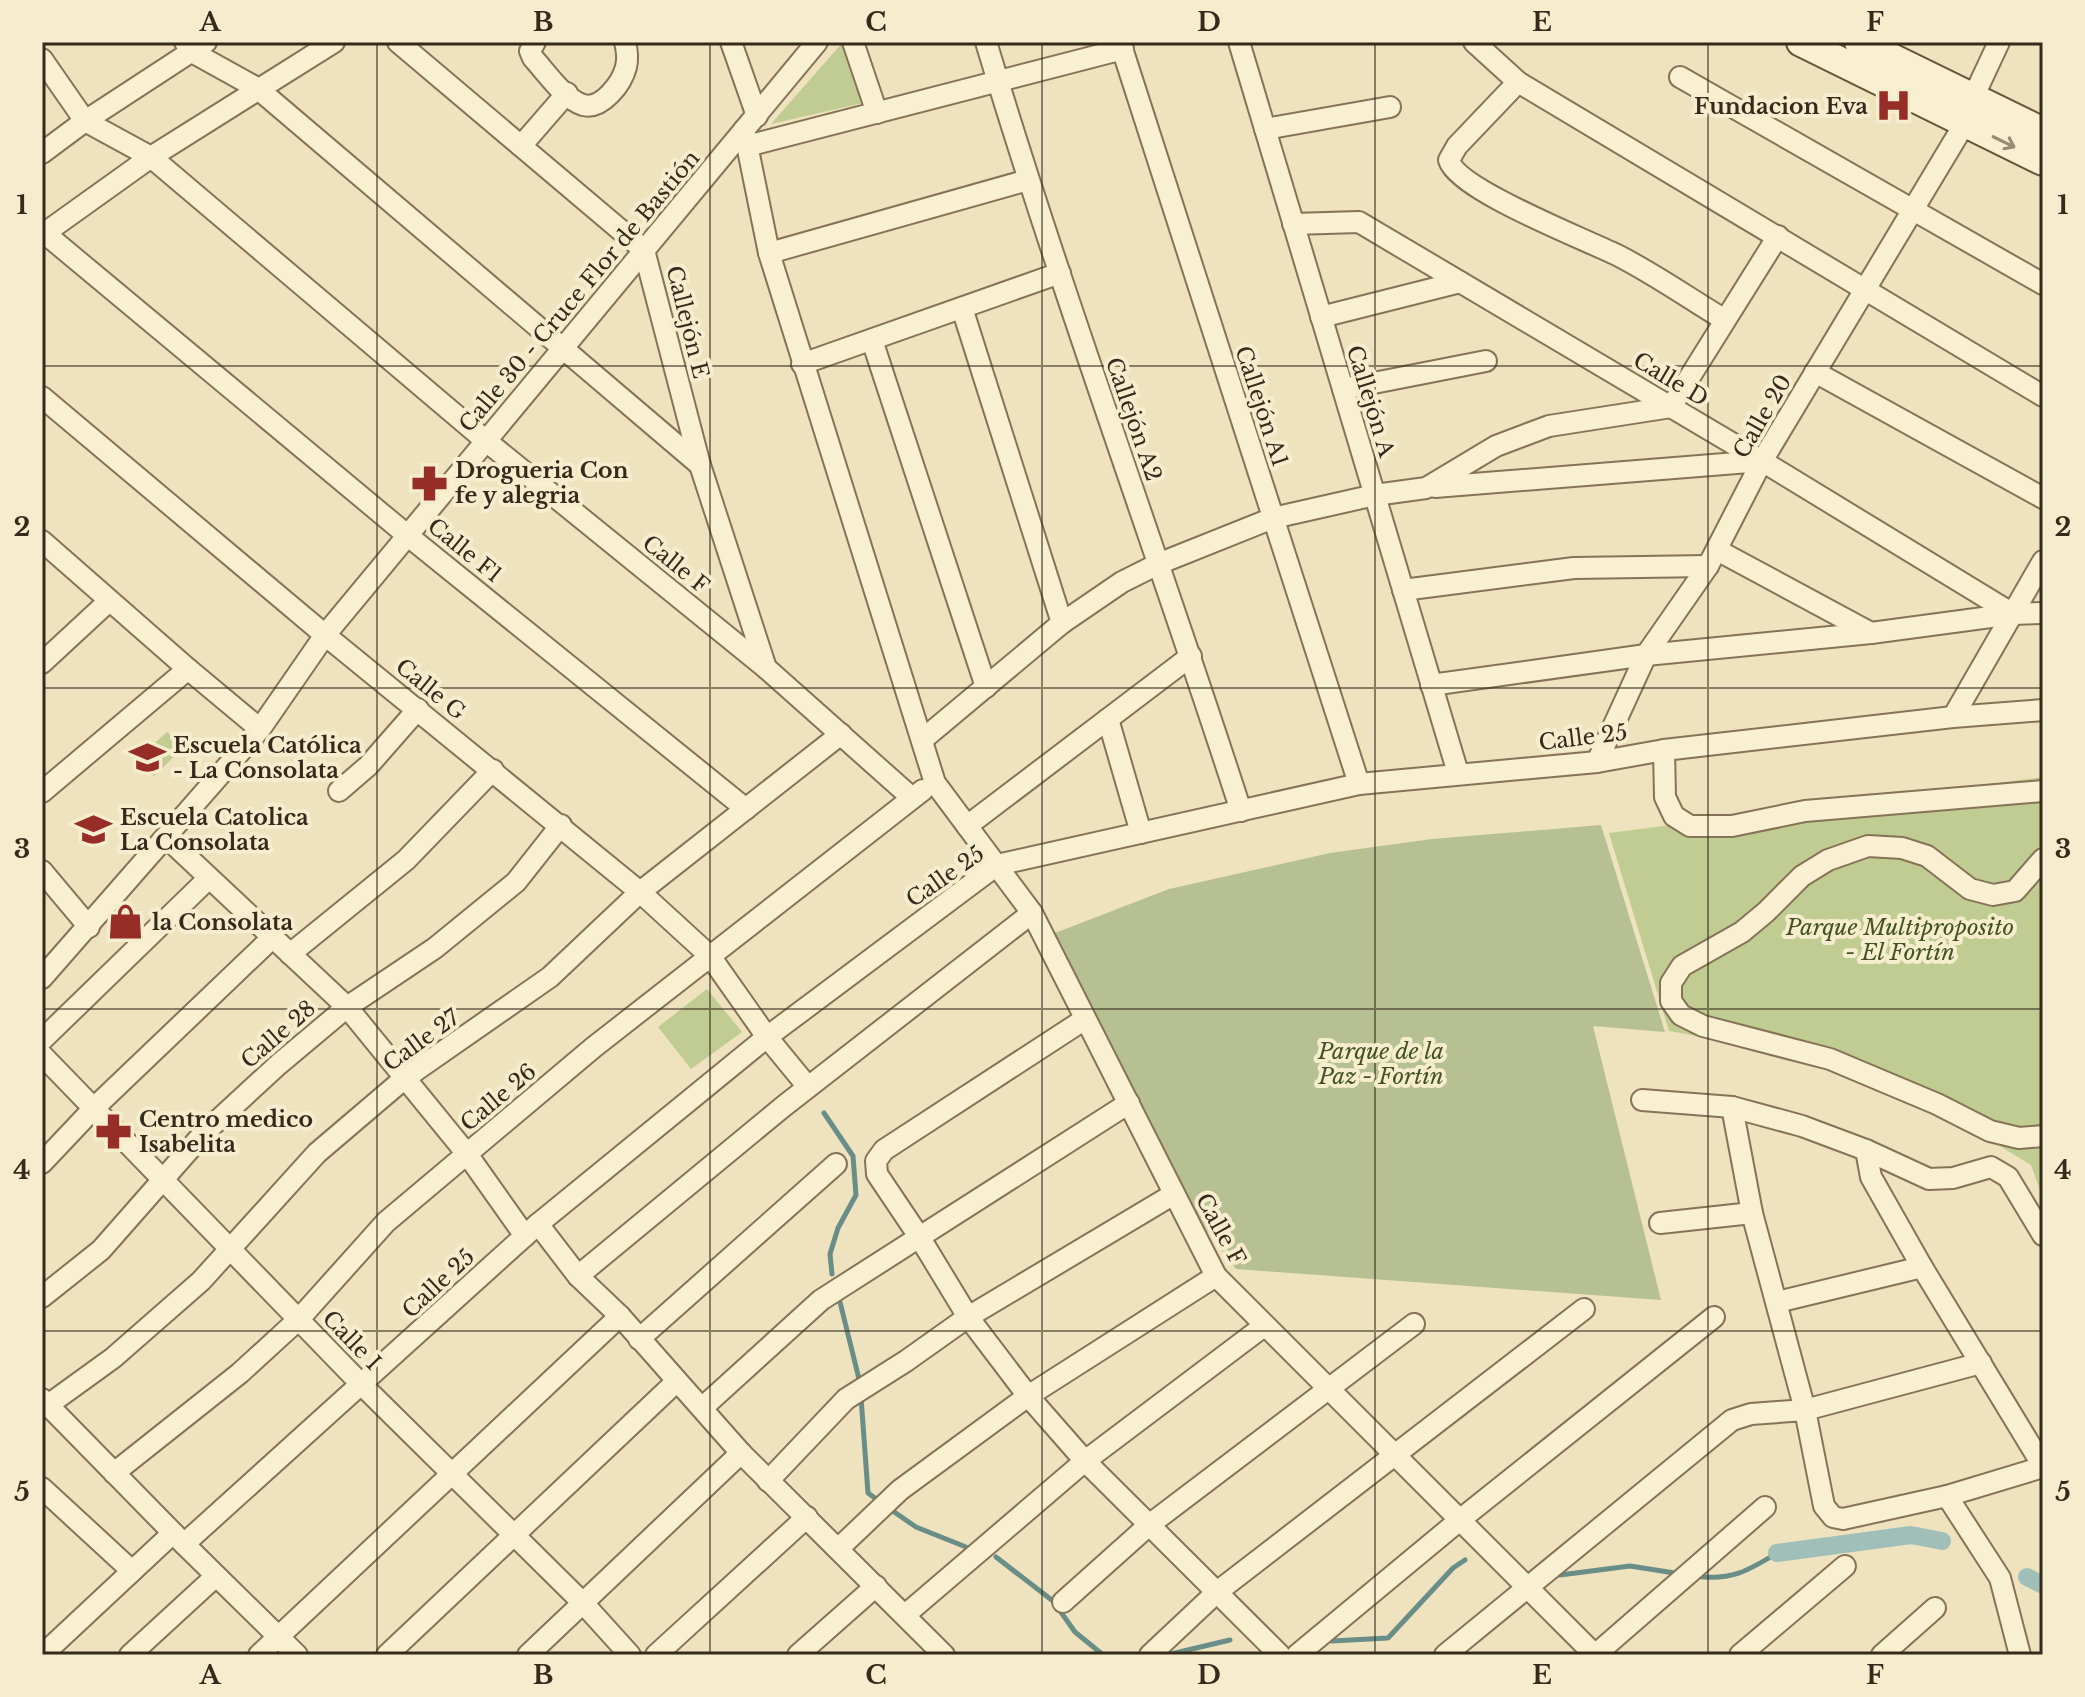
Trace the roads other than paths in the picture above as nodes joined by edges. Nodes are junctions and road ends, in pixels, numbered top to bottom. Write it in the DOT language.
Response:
graph roads {
  1 [pos="334,42"];
  2 [pos="398,42"];
  3 [pos="535,42"];
  4 [pos="625,42"];
  5 [pos="731,42"];
  6 [pos="817,42"];
  7 [pos="853,42"];
  8 [pos="986,42"];
  9 [pos="1239,42"];
  10 [pos="1474,42"];
  11 [pos="1801,42"];
  12 [pos="1859,42"];
  13 [pos="1999,42"];
  14 [pos="194,45"];
  15 [pos="1122,46"];
  16 [pos="1889,49"];
  17 [pos="42,59"];
  18 [pos="1680,77"];
  19 [pos="1933,78"];
  20 [pos="998,81"];
  21 [pos="1518,82"];
  22 [pos="1887,84"];
  23 [pos="257,88"];
  24 [pos="567,93"];
  25 [pos="1972,103"];
  26 [pos="1390,107"];
  27 [pos="877,113"];
  28 [pos="85,121"];
  29 [pos="1265,129"];
  30 [pos="749,131"];
  31 [pos="2043,132"];
  32 [pos="521,146"];
  33 [pos="42,153"];
  34 [pos="151,157"];
  35 [pos="2043,161"];
  36 [pos="1028,180"];
  37 [pos="1914,208"];
  38 [pos="1293,224"];
  39 [pos="43,233"];
  40 [pos="1778,236"];
  41 [pos="644,250"];
  42 [pos="769,253"];
  43 [pos="1060,273"];
  44 [pos="1460,282"];
  45 [pos="2043,284"];
  46 [pos="1865,290"];
  47 [pos="962,308"];
  48 [pos="1321,317"];
  49 [pos="1725,320"];
  50 [pos="872,340"];
  51 [pos="562,346"];
  52 [pos="1486,361"];
  53 [pos="802,364"];
  54 [pos="1815,372"];
  55 [pos="1343,389"];
  56 [pos="2043,396"];
  57 [pos="42,397"];
  58 [pos="1671,407"];
  59 [pos="485,440"];
  60 [pos="1762,461"];
  61 [pos="700,465"];
  62 [pos="1426,488"];
  63 [pos="1375,495"];
  64 [pos="2043,498"];
  65 [pos="1273,518"];
  66 [pos="407,535"];
  67 [pos="42,541"];
  68 [pos="1713,558"];
  69 [pos="2043,561"];
  70 [pos="1158,564"];
  71 [pos="1403,590"];
  72 [pos="109,601"];
  73 [pos="2043,613"];
  74 [pos="2013,614"];
  75 [pos="1062,623"];
  76 [pos="1871,633"];
  77 [pos="325,635"];
  78 [pos="1646,655"];
  79 [pos="1191,656"];
  80 [pos="42,663"];
  81 [pos="766,668"];
  82 [pos="188,669"];
  83 [pos="1431,685"];
  84 [pos="986,687"];
  85 [pos="418,709"];
  86 [pos="2043,710"];
  87 [pos="1953,717"];
  88 [pos="1108,719"];
  89 [pos="260,729"];
  90 [pos="841,734"];
  91 [pos="922,740"];
  92 [pos="1664,750"];
  93 [pos="1597,762"];
  94 [pos="493,770"];
  95 [pos="1458,773"];
  96 [pos="935,783"];
  97 [pos="1359,784"];
  98 [pos="339,791"];
  99 [pos="2043,791"];
  100 [pos="42,792"];
  101 [pos="911,797"];
  102 [pos="746,809"];
  103 [pos="1241,811"];
  104 [pos="561,825"];
  105 [pos="967,826"];
  106 [pos="1141,833"];
  107 [pos="167,838"];
  108 [pos="2043,859"];
  109 [pos="997,865"];
  110 [pos="42,871"];
  111 [pos="209,878"];
  112 [pos="640,892"];
  113 [pos="1032,913"];
  114 [pos="89,927"];
  115 [pos="272,938"];
  116 [pos="290,954"];
  117 [pos="710,956"];
  118 [pos="42,978"];
  119 [pos="347,1007"];
  120 [pos="1085,1019"];
  121 [pos="767,1037"];
  122 [pos="42,1040"];
  123 [pos="42,1055"];
  124 [pos="405,1078"];
  125 [pos="808,1087"];
  126 [pos="1642,1100"];
  127 [pos="1129,1103"];
  128 [pos="1732,1107"];
  129 [pos="94,1108"];
  130 [pos="2043,1136"];
  131 [pos="1866,1150"];
  132 [pos="467,1154"];
  133 [pos="42,1163"];
  134 [pos="836,1164"];
  135 [pos="163,1179"];
  136 [pos="1174,1194"];
  137 [pos="1752,1213"];
  138 [pos="1660,1223"];
  139 [pos="532,1230"];
  140 [pos="2043,1235"];
  141 [pos="920,1238"];
  142 [pos="230,1248"];
  143 [pos="1922,1267"];
  144 [pos="578,1276"];
  145 [pos="1216,1276"];
  146 [pos="42,1297"];
  147 [pos="1777,1302"];
  148 [pos="1584,1309"];
  149 [pos="620,1316"];
  150 [pos="968,1317"];
  151 [pos="1714,1317"];
  152 [pos="299,1319"];
  153 [pos="1414,1324"];
  154 [pos="1264,1326"];
  155 [pos="639,1339"];
  156 [pos="1981,1363"];
  157 [pos="676,1382"];
  158 [pos="362,1385"];
  159 [pos="1329,1391"];
  160 [pos="1028,1396"];
  161 [pos="45,1402"];
  162 [pos="702,1408"];
  163 [pos="1805,1410"];
  164 [pos="741,1453"];
  165 [pos="1394,1455"];
  166 [pos="1085,1461"];
  167 [pos="2043,1466"];
  168 [pos="114,1473"];
  169 [pos="452,1474"];
  170 [pos="768,1481"];
  171 [pos="42,1488"];
  172 [pos="1947,1496"];
  173 [pos="1765,1507"];
  174 [pos="807,1517"];
  175 [pos="1461,1519"];
  176 [pos="1149,1525"];
  177 [pos="514,1535"];
  178 [pos="178,1539"];
  179 [pos="838,1549"];
  180 [pos="1845,1566"];
  181 [pos="132,1571"];
  182 [pos="216,1576"];
  183 [pos="876,1586"];
  184 [pos="1527,1587"];
  185 [pos="1217,1592"];
  186 [pos="1063,1602"];
  187 [pos="583,1603"];
  188 [pos="1935,1608"];
  189 [pos="905,1615"];
  190 [pos="278,1637"];
  191 [pos="47,1646"];
  192 [pos="939,1653"];
  193 [pos="130,1655"];
  194 [pos="259,1655"];
  195 [pos="297,1655"];
  196 [pos="387,1655"];
  197 [pos="528,1655"];
  198 [pos="630,1655"];
  199 [pos="656,1655"];
  200 [pos="798,1655"];
  201 [pos="1150,1655"];
  202 [pos="1280,1655"];
  203 [pos="1297,1655"];
  204 [pos="1445,1655"];
  205 [pos="1595,1655"];
  206 [pos="1740,1655"];
  207 [pos="1882,1655"];
  208 [pos="2020,1655"];
  1 -- 23 [label="street"];
  2 -- 32 [label="street, Callejón E"];
  3 -- 24 [label="street"];
  4 -- 24 [label="street"];
  5 -- 30 [label="street, Calle F"];
  6 -- 30 [label="street, Calle 30 - Cruce Flor de Bastión"];
  7 -- 27 [label="street"];
  8 -- 20 [label="street, Callejón A2"];
  9 -- 29 [label="street, Callejón A"];
  10 -- 21 [label="street"];
  11 -- 22 [label="street"];
  12 -- 16 [label="street"];
  13 -- 25 [label="street, Calle 20"];
  14 -- 23 [label="street"];
  14 -- 28 [label="street"];
  15 -- 20 [label="street"];
  15 -- 65 [label="street, Callejón A1"];
  16 -- 19 [label="street"];
  17 -- 28 [label="street"];
  18 -- 37 [label="street"];
  19 -- 22 [label="street"];
  19 -- 25 [label="street"];
  20 -- 27 [label="street"];
  20 -- 36 [label="street, Callejón A2"];
  21 -- 40 [label="street"];
  21 -- 49 [label="street"];
  22 -- 25 [label="street"];
  23 -- 34 [label="street"];
  23 -- 51 [label="street"];
  24 -- 32 [label="street"];
  25 -- 31 [label="street"];
  25 -- 35 [label="street, one-way"];
  25 -- 37 [label="street, Calle 20"];
  26 -- 29 [label="street"];
  27 -- 30 [label="street"];
  28 -- 33 [label="street"];
  28 -- 34 [label="street, Calle F"];
  29 -- 38 [label="street, Callejón A"];
  30 -- 41 [label="street, Calle 30 - Cruce Flor de Bastión"];
  30 -- 42 [label="street, Calle F"];
  32 -- 41 [label="street, Callejón E"];
  34 -- 39 [label="street"];
  34 -- 59 [label="street, Calle F"];
  36 -- 42 [label="street"];
  36 -- 43 [label="street, Callejón A2"];
  37 -- 45 [label="street"];
  37 -- 46 [label="street, Calle 20"];
  38 -- 44 [label="street, Calle D"];
  38 -- 48 [label="street, Callejón A"];
  39 -- 66 [label="street, Calle F1"];
  40 -- 46 [label="street"];
  40 -- 49 [label="street"];
  41 -- 51 [label="street, Calle 30 - Cruce Flor de Bastión"];
  41 -- 61 [label="street, Callejón E"];
  42 -- 53 [label="street, Calle F"];
  43 -- 47 [label="street"];
  43 -- 70 [label="street, Callejón A2"];
  44 -- 48 [label="street"];
  44 -- 58 [label="street, Calle D"];
  46 -- 54 [label="street, Calle 20"];
  46 -- 56 [label="street"];
  47 -- 50 [label="street"];
  47 -- 75 [label="street"];
  48 -- 55 [label="street, Callejón A"];
  49 -- 58 [label="street"];
  50 -- 53 [label="street"];
  50 -- 84 [label="street"];
  51 -- 59 [label="street, Calle 30 - Cruce Flor de Bastión"];
  51 -- 61 [label="street"];
  52 -- 55 [label="street"];
  53 -- 91 [label="street, Calle F"];
  54 -- 60 [label="street, Calle 20"];
  54 -- 64 [label="street"];
  55 -- 63 [label="street, Callejón A"];
  57 -- 77 [label="street, Calle G"];
  58 -- 60 [label="street, Calle D"];
  58 -- 62 [label="street"];
  59 -- 66 [label="street, Calle 30 - Cruce Flor de Bastión"];
  59 -- 81 [label="street, Calle F"];
  60 -- 62 [label="street"];
  60 -- 68 [label="street, Calle 20"];
  60 -- 74 [label="street, Calle D"];
  61 -- 81 [label="street, Callejón E"];
  62 -- 63 [label="street"];
  63 -- 65 [label="street"];
  63 -- 71 [label="street, Callejón A"];
  65 -- 70 [label="street"];
  65 -- 97 [label="street, Callejón A1"];
  66 -- 77 [label="street, Calle 30 - Cruce Flor de Bastión"];
  66 -- 102 [label="street, Calle F1"];
  67 -- 72 [label="street"];
  68 -- 71 [label="street"];
  68 -- 76 [label="street"];
  68 -- 78 [label="street, Calle 20"];
  69 -- 74 [label="street"];
  70 -- 75 [label="street"];
  70 -- 79 [label="street, Callejón A2"];
  71 -- 83 [label="street, Callejón A"];
  72 -- 80 [label="street"];
  72 -- 82 [label="street"];
  73 -- 74 [label="street"];
  74 -- 76 [label="street"];
  74 -- 87 [label="street"];
  75 -- 84 [label="street"];
  76 -- 78 [label="street"];
  77 -- 85 [label="street, Calle G"];
  77 -- 89 [label="street, Calle 30 - Cruce Flor de Bastión"];
  78 -- 83 [label="street"];
  78 -- 93 [label="street, Calle 20"];
  79 -- 88 [label="street"];
  79 -- 103 [label="street, Callejón A2"];
  81 -- 90 [label="street, Calle F"];
  82 -- 89 [label="street"];
  82 -- 100 [label="street"];
  83 -- 95 [label="street, Callejón A"];
  84 -- 91 [label="street"];
  85 -- 94 [label="street, Calle G"];
  85 -- 98 [label="street"];
  86 -- 87 [label="street, Calle 25"];
  87 -- 92 [label="street, Calle 25"];
  88 -- 105 [label="street"];
  88 -- 106 [label="street"];
  89 -- 107 [label="street, Calle 30 - Cruce Flor de Bastión"];
  90 -- 101 [label="street, Calle F"];
  90 -- 102 [label="street, Calle 27"];
  91 -- 96 [label="street, Calle F"];
  92 -- 93 [label="street, Calle 25"];
  92 -- 99 [label="street"];
  93 -- 95 [label="street, Calle 25"];
  94 -- 104 [label="street, Calle G"];
  94 -- 116 [label="street"];
  95 -- 97 [label="street, Calle 25"];
  96 -- 101 [label="street, Calle 26"];
  96 -- 105 [label="street, Calle F"];
  97 -- 103 [label="street, Calle 25"];
  101 -- 117 [label="street, Calle 26"];
  102 -- 112 [label="street, Calle 27"];
  103 -- 106 [label="street, Calle 25"];
  104 -- 112 [label="street, Calle G"];
  104 -- 119 [label="street, Calle 28"];
  105 -- 109 [label="street, Calle F"];
  106 -- 109 [label="street, Calle 25"];
  107 -- 111 [label="street"];
  107 -- 114 [label="street, Calle 30 - Cruce Flor de Bastión"];
  108 -- 130 [label="street"];
  109 -- 113 [label="street, Calle F"];
  109 -- 121 [label="street, Calle 25"];
  110 -- 114 [label="street"];
  111 -- 115 [label="street"];
  111 -- 122 [label="street"];
  112 -- 117 [label="street, Calle G"];
  112 -- 124 [label="street, Calle 27"];
  113 -- 120 [label="street, Calle F"];
  113 -- 125 [label="street"];
  114 -- 118 [label="street, Calle 30 - Cruce Flor de Bastión"];
  115 -- 116 [label="street"];
  115 -- 129 [label="street"];
  116 -- 119 [label="street"];
  117 -- 121 [label="street, Calle G"];
  117 -- 132 [label="street, Calle 26"];
  119 -- 124 [label="street"];
  119 -- 135 [label="street, Calle 28"];
  120 -- 127 [label="street, Calle F"];
  120 -- 141 [label="street"];
  121 -- 125 [label="street, Calle G"];
  121 -- 139 [label="street, Calle 25"];
  123 -- 129 [label="street, Calle I"];
  124 -- 132 [label="street"];
  124 -- 142 [label="street, Calle 27"];
  125 -- 144 [label="street"];
  126 -- 128 [label="street"];
  127 -- 136 [label="street, Calle F"];
  127 -- 141 [label="street"];
  128 -- 131 [label="street"];
  128 -- 137 [label="street"];
  129 -- 133 [label="street"];
  129 -- 135 [label="street, Calle I"];
  131 -- 140 [label="street"];
  131 -- 143 [label="street"];
  132 -- 139 [label="street"];
  132 -- 152 [label="street, Calle 26"];
  134 -- 155 [label="street"];
  135 -- 142 [label="street, Calle I"];
  135 -- 146 [label="street, Calle 28"];
  136 -- 145 [label="street, Calle F"];
  136 -- 150 [label="street"];
  137 -- 138 [label="street"];
  137 -- 147 [label="street"];
  139 -- 144 [label="street"];
  139 -- 158 [label="street, Calle 25"];
  141 -- 150 [label="street"];
  141 -- 162 [label="street"];
  142 -- 152 [label="street, Calle I"];
  142 -- 161 [label="street, Calle 27"];
  143 -- 147 [label="street"];
  143 -- 156 [label="street"];
  144 -- 149 [label="street"];
  145 -- 154 [label="street, Calle F"];
  145 -- 160 [label="street"];
  147 -- 163 [label="street"];
  148 -- 165 [label="street"];
  149 -- 155 [label="street"];
  149 -- 169 [label="street"];
  150 -- 160 [label="street"];
  150 -- 170 [label="street"];
  151 -- 175 [label="street"];
  152 -- 158 [label="street, Calle I"];
  152 -- 168 [label="street, Calle 26"];
  153 -- 159 [label="street"];
  154 -- 159 [label="street, Calle F"];
  154 -- 166 [label="street"];
  155 -- 157 [label="street"];
  156 -- 163 [label="street"];
  156 -- 167 [label="street"];
  157 -- 162 [label="street"];
  157 -- 177 [label="street"];
  158 -- 169 [label="street, Calle I"];
  158 -- 178 [label="street, Calle 25"];
  159 -- 165 [label="street, Calle F"];
  159 -- 176 [label="street"];
  160 -- 166 [label="street"];
  160 -- 179 [label="street"];
  161 -- 168 [label="street"];
  162 -- 164 [label="street"];
  163 -- 172 [label="street"];
  163 -- 184 [label="street"];
  164 -- 170 [label="street"];
  164 -- 187 [label="street"];
  165 -- 175 [label="street, Calle F"];
  165 -- 185 [label="street"];
  166 -- 176 [label="street"];
  166 -- 189 [label="street"];
  167 -- 172 [label="street"];
  168 -- 178 [label="street"];
  169 -- 177 [label="street, Calle I"];
  169 -- 190 [label="street"];
  170 -- 174 [label="street"];
  171 -- 181 [label="street"];
  172 -- 208 [label="street"];
  173 -- 205 [label="street"];
  174 -- 179 [label="street"];
  174 -- 199 [label="street"];
  175 -- 184 [label="street, Calle F"];
  175 -- 203 [label="street"];
  176 -- 185 [label="street"];
  176 -- 186 [label="street"];
  177 -- 187 [label="street, Calle I"];
  177 -- 196 [label="street"];
  178 -- 181 [label="street, Calle 25"];
  178 -- 182 [label="street"];
  179 -- 183 [label="street"];
  180 -- 206 [label="street"];
  181 -- 191 [label="street, Calle 25"];
  182 -- 190 [label="street"];
  182 -- 193 [label="street"];
  183 -- 189 [label="street"];
  183 -- 200 [label="street"];
  184 -- 204 [label="street"];
  184 -- 205 [label="street, Calle F"];
  185 -- 201 [label="street"];
  185 -- 202 [label="street"];
  187 -- 197 [label="street"];
  187 -- 198 [label="street, Calle I"];
  188 -- 207 [label="street"];
  189 -- 192 [label="street"];
  190 -- 194 [label="street"];
  190 -- 195 [label="street"];
}
